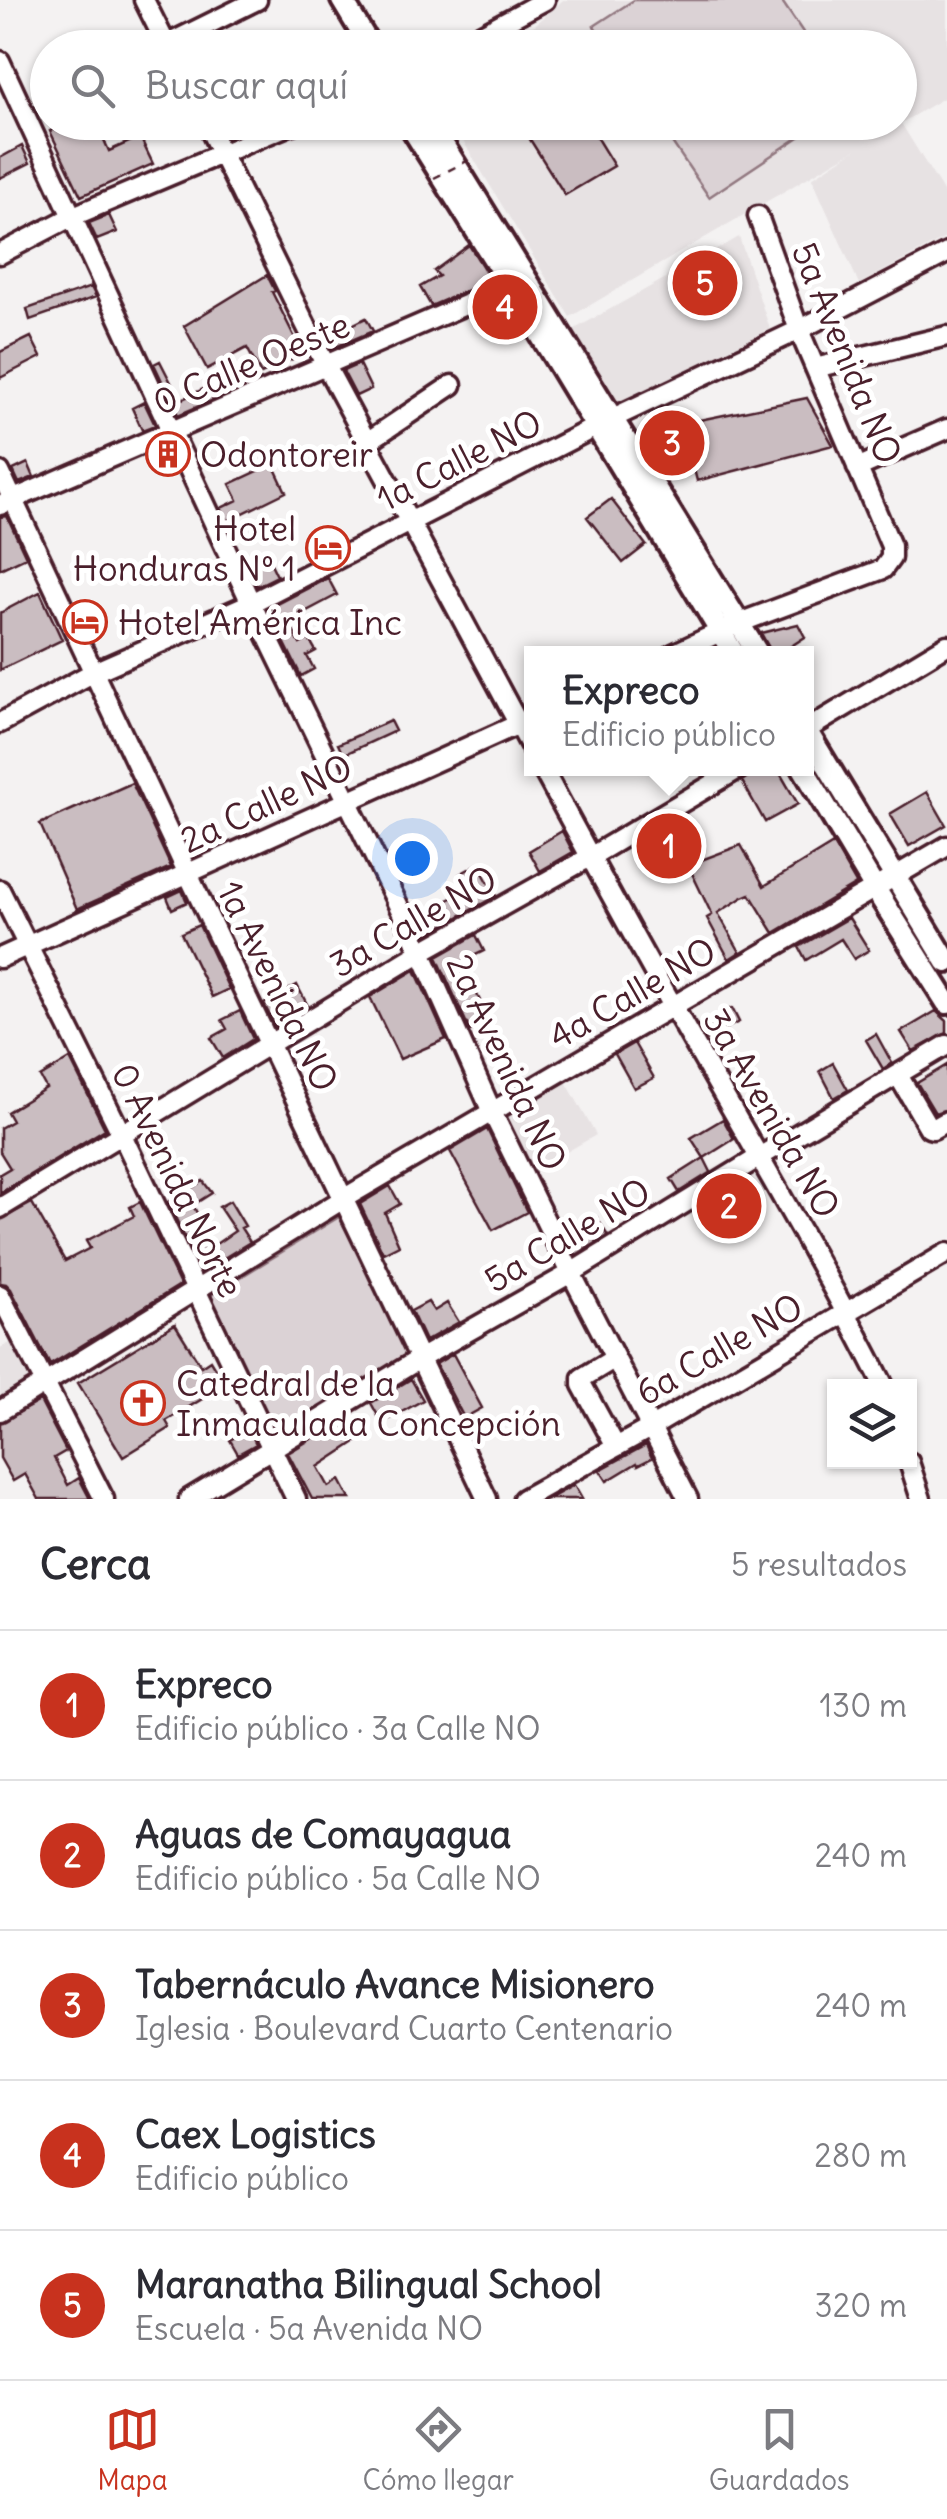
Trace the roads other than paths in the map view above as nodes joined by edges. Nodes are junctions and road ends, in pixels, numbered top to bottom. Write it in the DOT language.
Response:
graph roads {
  1 [pos="144,0"];
  2 [pos="257,0"];
  3 [pos="342,0"];
  4 [pos="545,0"];
  5 [pos="159,30"];
  6 [pos="198,30"];
  7 [pos="360,30"];
  8 [pos="489,30"];
  9 [pos="0,62"];
  10 [pos="30,127"];
  11 [pos="36,140"];
  12 [pos="215,140"];
  13 [pos="255,140"];
  14 [pos="420,140"];
  15 [pos="439,140"];
  16 [pos="222,154"];
  17 [pos="758,216"];
  18 [pos="71,217"];
  19 [pos="947,252"];
  20 [pos="0,254"];
  21 [pos="519,282"];
  22 [pos="799,330"];
  23 [pos="947,336"];
  24 [pos="326,366"];
  25 [pos="815,368"];
  26 [pos="452,386"];
  27 [pos="604,423"];
  28 [pos="947,429"];
  29 [pos="173,432"];
  30 [pos="367,442"];
  31 [pos="857,468"];
  32 [pos="0,472"];
  33 [pos="6,503"];
  34 [pos="409,521"];
  35 [pos="251,602"];
  36 [pos="730,628"];
  37 [pos="947,645"];
  38 [pos="690,646"];
  39 [pos="733,646"];
  40 [pos="749,646"];
  41 [pos="94,672"];
  42 [pos="524,719"];
  43 [pos="524,721"];
  44 [pos="0,723"];
  45 [pos="814,726"];
  46 [pos="814,742"];
  47 [pos="546,776"];
  48 [pos="727,776"];
  49 [pos="808,776"];
  50 [pos="347,802"];
  51 [pos="947,846"];
  52 [pos="590,857"];
  53 [pos="188,874"];
  54 [pos="894,876"];
  55 [pos="874,887"];
  56 [pos="0,890"];
  57 [pos="27,946"];
  58 [pos="421,952"];
  59 [pos="0,958"];
  60 [pos="947,962"];
  61 [pos="947,1003"];
  62 [pos="674,1008"];
  63 [pos="270,1045"];
  64 [pos="947,1045"];
  65 [pos="898,1074"];
  66 [pos="492,1112"];
  67 [pos="947,1121"];
  68 [pos="122,1135"];
  69 [pos="761,1156"];
  70 [pos="344,1199"];
  71 [pos="0,1208"];
  72 [pos="947,1253"];
  73 [pos="571,1274"];
  74 [pos="196,1291"];
  75 [pos="0,1295"];
  76 [pos="847,1312"];
  77 [pos="421,1358"];
  78 [pos="615,1358"];
  79 [pos="880,1379"];
  80 [pos="44,1384"];
  81 [pos="0,1411"];
  82 [pos="650,1428"];
  83 [pos="616,1447"];
  84 [pos="271,1448"];
  85 [pos="912,1469"];
  86 [pos="104,1499"];
  87 [pos="189,1499"];
  88 [pos="296,1499"];
  89 [pos="487,1499"];
  90 [pos="523,1499"];
  91 [pos="688,1499"];
  92 [pos="922,1499"];
  1 -- 5 [label="street"];
  2 -- 6 [label="street"];
  3 -- 7 [label="main road"];
  4 -- 8 [label="street"];
  9 -- 10 [label="street, 2a Avenida NO"];
  11 -- 18 [label="street, 2a Avenida NO"];
  12 -- 16 [label="street"];
  13 -- 16 [label="street"];
  14 -- 21 [label="main road"];
  15 -- 21 [label="main road"];
  16 -- 18 [label="street"];
  16 -- 24 [label="street"];
  17 -- 22 [label="street, 5a Avenida NO"];
  18 -- 20 [label="street"];
  18 -- 29 [label="street, 2a Avenida NO"];
  19 -- 22 [label="street, 1a Calle NO"];
  21 -- 24 [label="street, 0 Calle Oeste"];
  21 -- 27 [label="main road"];
  22 -- 25 [label="street, 5a Avenida NO"];
  22 -- 27 [label="street, 1a Calle NO"];
  23 -- 25 [label="street"];
  24 -- 29 [label="street, 0 Calle Oeste"];
  24 -- 30 [label="street"];
  25 -- 31 [label="street, 5a Avenida NO"];
  26 -- 30 [label="street"];
  27 -- 34 [label="street, 1a Calle NO"];
  27 -- 36 [label="main road"];
  28 -- 31 [label="street"];
  29 -- 33 [label="street, 0 Calle Oeste"];
  29 -- 35 [label="street, 2a Avenida NO"];
  30 -- 34 [label="street"];
  31 -- 36 [label="street, 5a Avenida NO"];
  32 -- 33 [label="street, 1a Avenida NO"];
  33 -- 41 [label="street, 1a Avenida NO"];
  34 -- 35 [label="street, 1a Calle NO"];
  34 -- 42 [label="street"];
  35 -- 41 [label="street, 1a Calle NO"];
  35 -- 50 [label="street, 2a Avenida NO"];
  36 -- 38 [label="street"];
  36 -- 39 [label="main road"];
  36 -- 40 [label="main road"];
  37 -- 45 [label="street"];
  41 -- 44 [label="street, 1a Calle NO"];
  41 -- 53 [label="street, 1a Avenida NO"];
  43 -- 50 [label="street, 2a Calle NO"];
  46 -- 54 [label="main road"];
  47 -- 52 [label="street, 3a Avenida NO"];
  48 -- 52 [label="street, 3a Calle NO"];
  49 -- 55 [label="main road"];
  50 -- 53 [label="street, 2a Calle NO"];
  50 -- 58 [label="street, 2a Avenida NO"];
  51 -- 54 [label="street, 4a Calle NO"];
  52 -- 58 [label="street, 3a Calle NO"];
  52 -- 62 [label="street, 3a Avenida NO"];
  53 -- 57 [label="street, 2a Calle NO"];
  53 -- 63 [label="street, 1a Avenida NO"];
  54 -- 55 [label="street, 4a Calle NO"];
  54 -- 60 [label="main road"];
  55 -- 61 [label="main road"];
  55 -- 62 [label="street, 4a Calle NO"];
  56 -- 57 [label="street, 0 Avenida Norte"];
  57 -- 59 [label="street, 2a Calle NO"];
  57 -- 68 [label="street, 0 Avenida Norte"];
  58 -- 63 [label="street, 3a Calle NO"];
  58 -- 66 [label="street, 2a Avenida NO"];
  62 -- 66 [label="street, 4a Calle NO"];
  62 -- 69 [label="street, 3a Avenida NO"];
  63 -- 68 [label="street, 3a Calle NO"];
  63 -- 70 [label="street, 1a Avenida NO"];
  64 -- 65 [label="street, 5a Calle NO"];
  65 -- 67 [label="street"];
  65 -- 69 [label="street, 5a Calle NO"];
  66 -- 70 [label="street, 4a Calle NO"];
  66 -- 73 [label="street, 2a Avenida NO"];
  68 -- 71 [label="street, 3a Calle NO"];
  68 -- 74 [label="street, 0 Avenida Norte"];
  69 -- 73 [label="street, 5a Calle NO"];
  69 -- 76 [label="street, 3a Avenida NO"];
  70 -- 74 [label="street, 4a Calle NO"];
  70 -- 77 [label="street, 1a Avenida NO"];
  72 -- 76 [label="street, 6a Calle NO"];
  73 -- 77 [label="street, 5a Calle NO"];
  73 -- 78 [label="street, 2a Avenida NO"];
  74 -- 80 [label="street, 4a Calle NO"];
  74 -- 84 [label="street, 0 Avenida Norte"];
  75 -- 80 [label="street"];
  76 -- 79 [label="street, 3a Avenida NO"];
  76 -- 82 [label="street, 6a Calle NO"];
  77 -- 84 [label="street, 5a Calle NO"];
  77 -- 89 [label="street, 1a Avenida NO"];
  78 -- 82 [label="street, 2a Avenida NO"];
  78 -- 83 [label="street"];
  80 -- 81 [label="street, 4a Calle NO"];
  80 -- 86 [label="street"];
  82 -- 83 [label="street, 6a Calle NO"];
  82 -- 91 [label="street, 2a Avenida NO"];
  83 -- 90 [label="street, 6a Calle NO"];
  84 -- 87 [label="street, 5a Calle NO"];
  84 -- 88 [label="street, 0 Avenida Norte"];
  85 -- 92 [label="street"];
}
